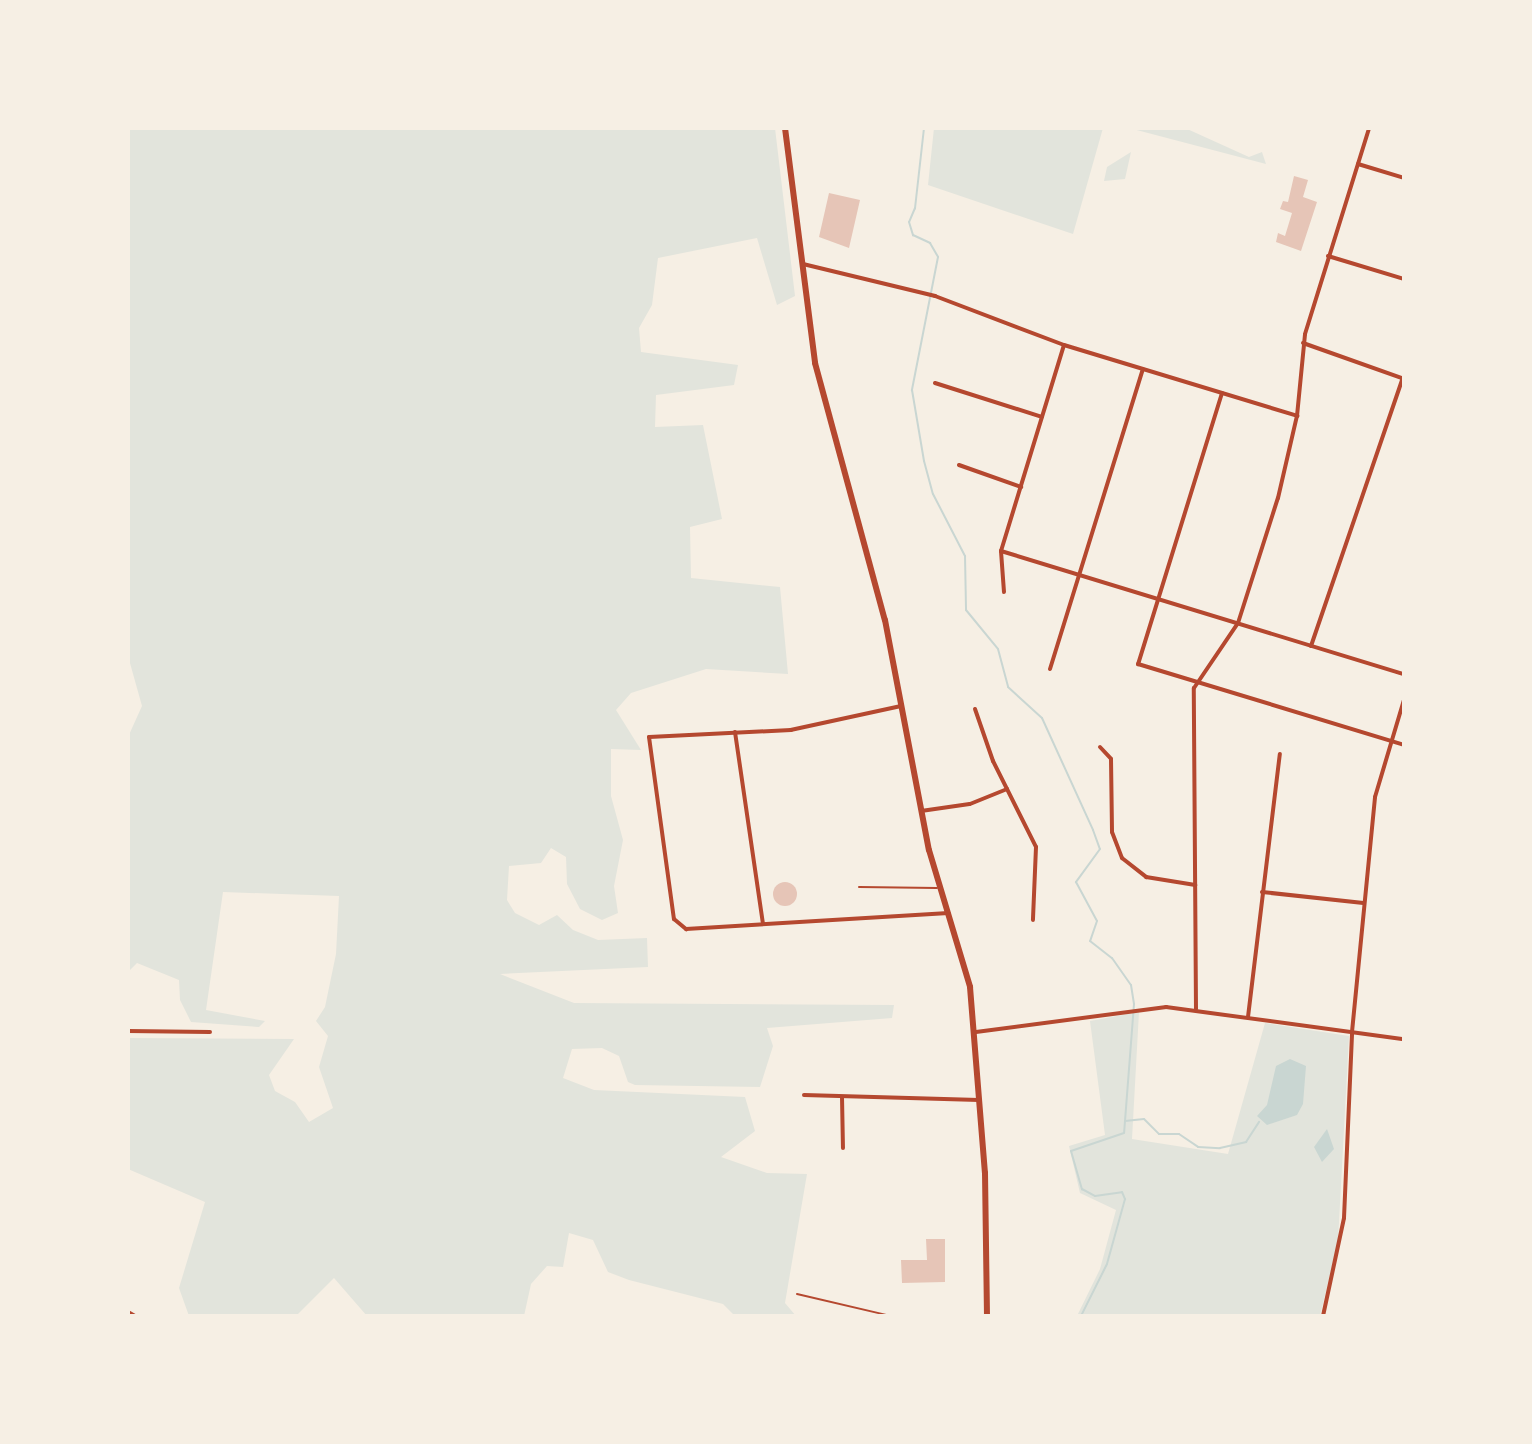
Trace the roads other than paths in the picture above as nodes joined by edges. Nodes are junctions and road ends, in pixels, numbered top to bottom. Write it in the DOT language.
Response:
graph roads {
  1 [pos="785,128"];
  2 [pos="1369,128"];
  3 [pos="1358,164"];
  4 [pos="1404,178"];
  5 [pos="1328,256"];
  6 [pos="801,264"];
  7 [pos="1404,279"];
  8 [pos="1303,343"];
  9 [pos="1064,345"];
  10 [pos="1143,369"];
  11 [pos="1403,378"];
  12 [pos="935,383"];
  13 [pos="1222,393"];
  14 [pos="1297,416"];
  15 [pos="1042,417"];
  16 [pos="959,465"];
  17 [pos="1021,487"];
  18 [pos="1001,551"];
  19 [pos="1079,574"];
  20 [pos="1004,592"];
  21 [pos="1158,598"];
  22 [pos="1238,623"];
  23 [pos="1311,646"];
  24 [pos="1050,669"];
  25 [pos="1404,674"];
  26 [pos="1196,682"];
  27 [pos="1404,700"];
  28 [pos="903,706"];
  29 [pos="975,709"];
  30 [pos="735,732"];
  31 [pos="1391,740"];
  32 [pos="1404,745"];
  33 [pos="1100,747"];
  34 [pos="1280,754"];
  35 [pos="1007,789"];
  36 [pos="921,811"];
  37 [pos="1195,885"];
  38 [pos="859,887"];
  39 [pos="940,888"];
  40 [pos="1262,892"];
  41 [pos="1364,903"];
  42 [pos="949,913"];
  43 [pos="1033,920"];
  44 [pos="763,924"];
  45 [pos="1196,1009"];
  46 [pos="1248,1017"];
  47 [pos="128,1031"];
  48 [pos="210,1032"];
  49 [pos="976,1032"];
  50 [pos="1352,1032"];
  51 [pos="1404,1039"];
  52 [pos="804,1095"];
  53 [pos="842,1097"];
  54 [pos="981,1100"];
  55 [pos="843,1148"];
  56 [pos="797,1294"];
  57 [pos="128,1312"];
  58 [pos="135,1316"];
  59 [pos="891,1316"];
  60 [pos="987,1316"];
  61 [pos="1323,1316"];
  1 -- 6 [label="main road"];
  2 -- 3 [label="street"];
  3 -- 4 [label="street"];
  3 -- 5 [label="street"];
  5 -- 7 [label="street"];
  5 -- 8 [label="street"];
  6 -- 9 [label="street"];
  6 -- 28 [label="main road"];
  8 -- 11 [label="street"];
  8 -- 14 [label="street"];
  9 -- 10 [label="street"];
  9 -- 15 [label="street"];
  10 -- 13 [label="street"];
  10 -- 19 [label="street"];
  11 -- 23 [label="street"];
  12 -- 15 [label="street"];
  13 -- 14 [label="street"];
  13 -- 21 [label="street"];
  14 -- 22 [label="street"];
  15 -- 17 [label="street"];
  16 -- 17 [label="street"];
  17 -- 18 [label="street"];
  18 -- 19 [label="street"];
  18 -- 20 [label="street"];
  19 -- 21 [label="street"];
  19 -- 24 [label="street"];
  21 -- 22 [label="street"];
  21 -- 26 [label="street"];
  22 -- 23 [label="street"];
  22 -- 26 [label="street"];
  23 -- 25 [label="street"];
  26 -- 31 [label="street"];
  26 -- 37 [label="street"];
  27 -- 31 [label="street"];
  28 -- 30 [label="street"];
  28 -- 36 [label="main road"];
  29 -- 35 [label="street"];
  30 -- 44 [label="street"];
  30 -- 44 [label="street"];
  31 -- 32 [label="street"];
  31 -- 41 [label="street"];
  33 -- 37 [label="street"];
  34 -- 40 [label="street"];
  35 -- 36 [label="street"];
  35 -- 43 [label="street"];
  36 -- 39 [label="main road"];
  37 -- 45 [label="street"];
  38 -- 39 [label="lane"];
  39 -- 42 [label="main road"];
  40 -- 41 [label="street"];
  40 -- 46 [label="street"];
  41 -- 50 [label="street"];
  42 -- 44 [label="street"];
  42 -- 49 [label="main road"];
  45 -- 46 [label="street"];
  45 -- 49 [label="street"];
  46 -- 50 [label="street"];
  47 -- 48 [label="street"];
  49 -- 54 [label="main road"];
  50 -- 51 [label="street"];
  50 -- 61 [label="street"];
  52 -- 53 [label="street"];
  53 -- 54 [label="street"];
  53 -- 55 [label="street"];
  54 -- 60 [label="main road"];
  56 -- 59 [label="lane"];
  57 -- 58 [label="street"];
}
